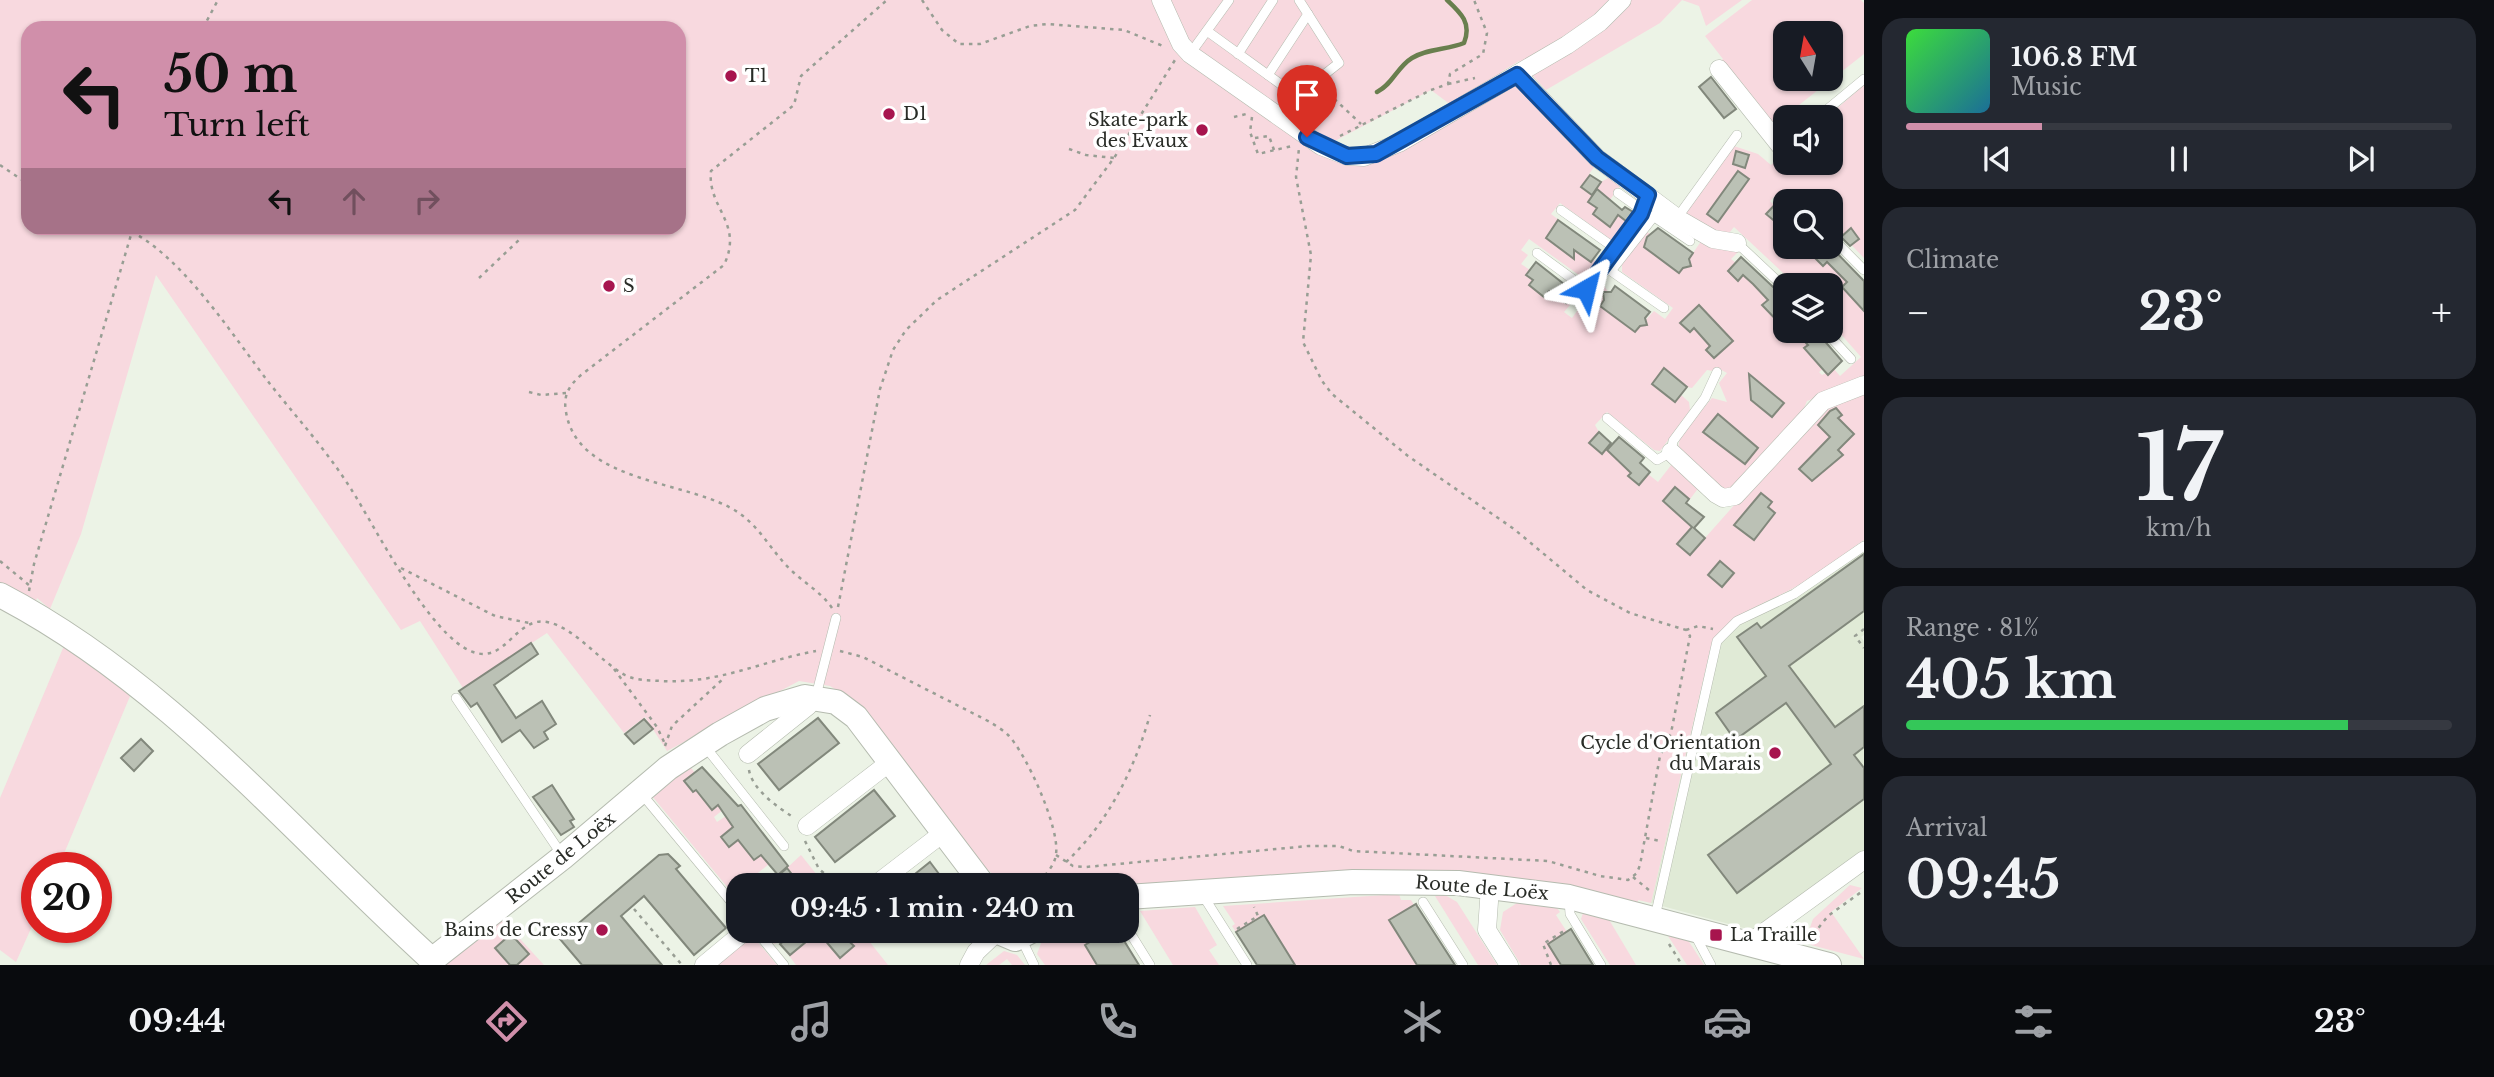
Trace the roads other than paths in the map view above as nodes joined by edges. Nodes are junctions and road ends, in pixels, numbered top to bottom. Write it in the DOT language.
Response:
graph roads {
  1 [pos="1161,0"];
  2 [pos="1229,0"];
  3 [pos="1273,0"];
  4 [pos="1299,0"];
  5 [pos="1622,0"];
  6 [pos="1308,14"];
  7 [pos="1206,31"];
  8 [pos="1185,49"];
  9 [pos="1238,54"];
  10 [pos="1719,69"];
  11 [pos="1268,75"];
  12 [pos="1517,75"];
  13 [pos="1864,79"];
  14 [pos="1297,96"];
  15 [pos="1833,105"];
  16 [pos="1282,119"];
  17 [pos="1737,135"];
  18 [pos="1773,141"];
  19 [pos="1619,193"];
  20 [pos="1651,207"];
  21 [pos="1561,210"];
  22 [pos="1677,218"];
  23 [pos="1690,241"];
  24 [pos="1737,243"];
  25 [pos="1616,249"];
  26 [pos="1843,249"];
  27 [pos="1537,253"];
  28 [pos="1864,270"];
  29 [pos="1773,277"];
  30 [pos="1664,308"];
  31 [pos="1836,343"];
  32 [pos="1851,359"];
  33 [pos="1717,373"];
  34 [pos="1864,385"];
  35 [pos="1607,418"];
  36 [pos="1671,453"];
  37 [pos="1864,546"];
  38 [pos="13,599"];
  39 [pos="836,618"];
  40 [pos="816,696"];
  41 [pos="456,698"];
  42 [pos="703,744"];
  43 [pos="748,754"];
  44 [pos="890,762"];
  45 [pos="640,792"];
  46 [pos="807,826"];
  47 [pos="943,832"];
  48 [pos="784,846"];
  49 [pos="563,857"];
  50 [pos="1864,860"];
  51 [pos="891,873"];
  52 [pos="974,873"];
  53 [pos="1490,887"];
  54 [pos="1202,892"];
  55 [pos="726,896"];
  56 [pos="1139,896"];
  57 [pos="1569,897"];
  58 [pos="1423,902"];
  59 [pos="1660,919"];
  60 [pos="1694,929"];
  61 [pos="731,943"];
  62 [pos="766,943"];
  63 [pos="993,943"];
  64 [pos="1018,943"];
  65 [pos="1136,943"];
  66 [pos="1748,944"];
  67 [pos="432,963"];
  68 [pos="704,965"];
  69 [pos="784,965"];
  70 [pos="969,965"];
  71 [pos="1034,965"];
  72 [pos="1150,965"];
  73 [pos="1247,965"];
  74 [pos="1463,965"];
  75 [pos="1509,965"];
  76 [pos="1601,965"];
  77 [pos="1711,965"];
  78 [pos="1829,965"];
  1 -- 8 [label="street"];
  2 -- 7 [label="lane"];
  3 -- 9 [label="lane"];
  4 -- 6 [label="lane"];
  5 -- 12 [label="street"];
  6 -- 11 [label="lane"];
  6 -- 14 [label="lane"];
  7 -- 8 [label="lane"];
  7 -- 9 [label="lane"];
  8 -- 16 [label="street"];
  9 -- 11 [label="lane"];
  10 -- 18 [label="street"];
  11 -- 14 [label="lane"];
  12 -- 16 [label="street"];
  12 -- 20 [label="street"];
  13 -- 15 [label="lane"];
  14 -- 16 [label="lane"];
  17 -- 22 [label="lane"];
  19 -- 20 [label="lane"];
  20 -- 22 [label="street"];
  20 -- 23 [label="lane"];
  20 -- 25 [label="lane"];
  20 -- 30 [label="lane"];
  21 -- 25 [label="lane"];
  22 -- 24 [label="street"];
  24 -- 29 [label="lane"];
  25 -- 27 [label="lane"];
  26 -- 28 [label="lane"];
  31 -- 32 [label="lane"];
  33 -- 36 [label="lane"];
  34 -- 36 [label="street"];
  35 -- 36 [label="lane"];
  37 -- 59 [label="lane"];
  38 -- 67 [label="street, Route de Loëx"];
  39 -- 40 [label="lane"];
  40 -- 42 [label="street, Route de Loëx"];
  40 -- 43 [label="street"];
  40 -- 44 [label="street"];
  41 -- 49 [label="lane"];
  42 -- 45 [label="street, Route de Loëx"];
  42 -- 48 [label="lane"];
  44 -- 46 [label="street"];
  44 -- 47 [label="street"];
  45 -- 49 [label="street, Route de Loëx"];
  45 -- 55 [label="lane"];
  47 -- 51 [label="street"];
  47 -- 52 [label="street"];
  49 -- 67 [label="street, Route de Loëx"];
  50 -- 66 [label="street"];
  53 -- 54 [label="street, Route de Loëx"];
  53 -- 57 [label="street, Route de Loëx"];
  53 -- 75 [label="street"];
  54 -- 56 [label="street, Route de Loëx"];
  54 -- 73 [label="lane"];
  57 -- 59 [label="street, Route de Loëx"];
  57 -- 76 [label="lane"];
  58 -- 74 [label="lane"];
  59 -- 60 [label="street, Route de Loëx"];
  60 -- 66 [label="street, Route de Loëx"];
  60 -- 77 [label="lane"];
  61 -- 68 [label="street"];
  62 -- 69 [label="lane"];
  63 -- 70 [label="street"];
  64 -- 71 [label="lane"];
  65 -- 72 [label="lane"];
  66 -- 78 [label="street, Route de Loëx"];
}
